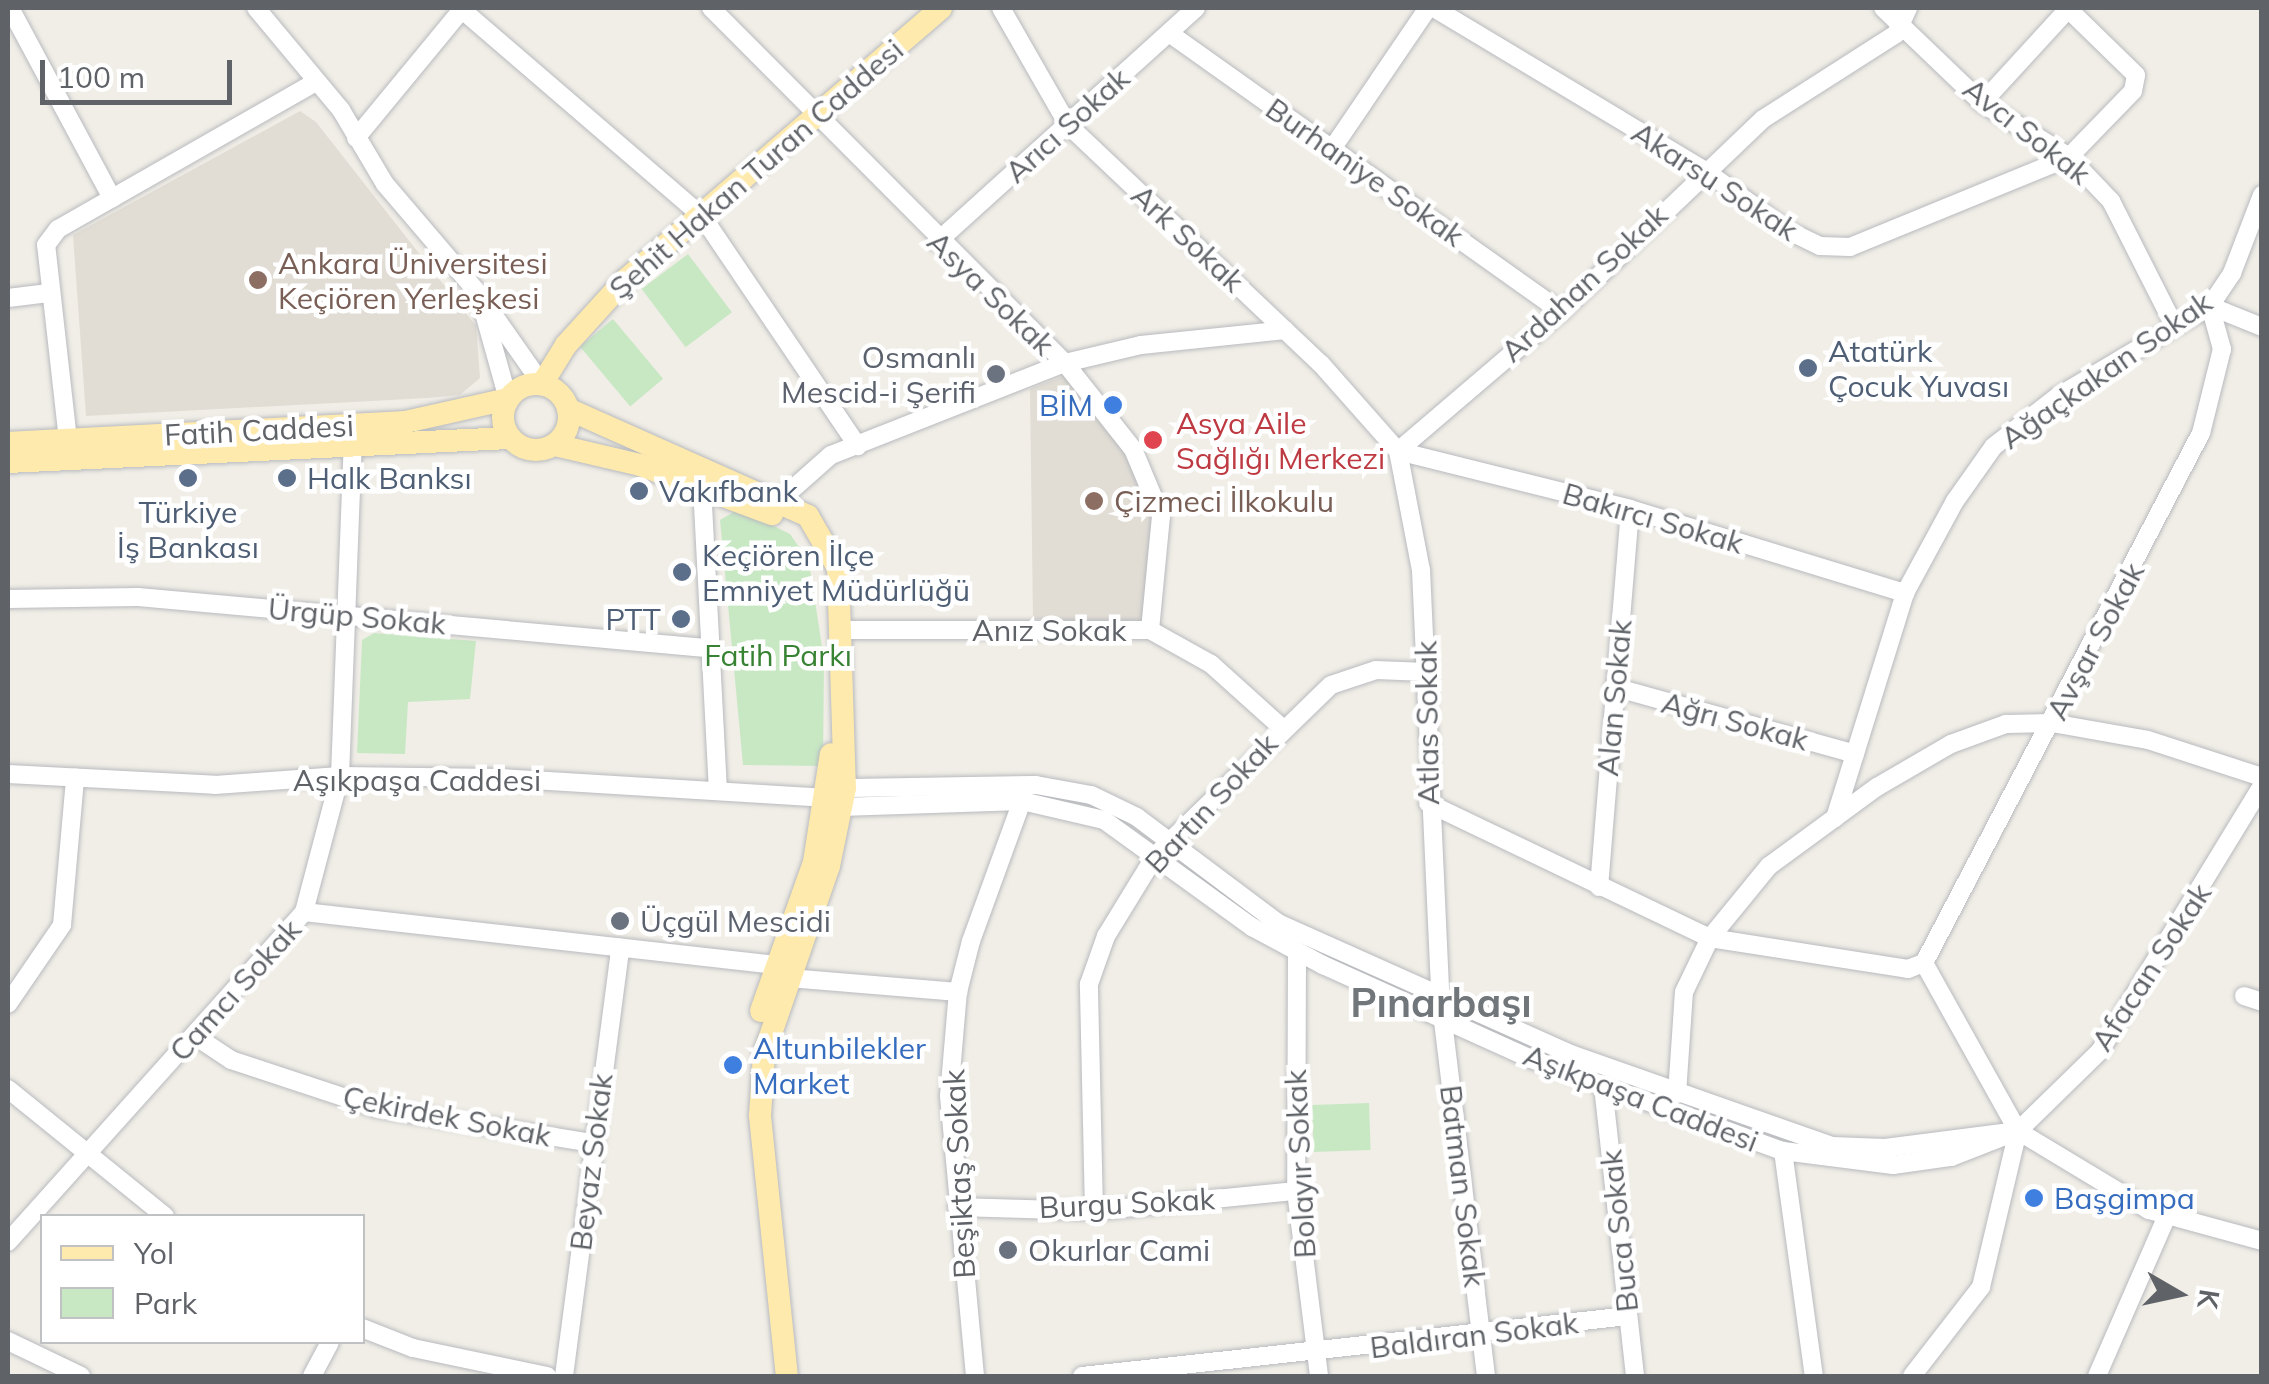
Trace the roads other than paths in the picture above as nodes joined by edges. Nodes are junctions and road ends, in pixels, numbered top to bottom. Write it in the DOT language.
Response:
graph roads {
  1 [pos="10,8"];
  2 [pos="256,8"];
  3 [pos="461,8"];
  4 [pos="711,8"];
  5 [pos="941,8"];
  6 [pos="1001,8"];
  7 [pos="1196,8"];
  8 [pos="1431,8"];
  9 [pos="1883,8"];
  10 [pos="2067,8"];
  11 [pos="1906,15"];
  12 [pos="14,31"];
  13 [pos="1169,33"];
  14 [pos="314,82"];
  15 [pos="1982,103"];
  16 [pos="815,117"];
  17 [pos="1068,125"];
  18 [pos="356,138"];
  19 [pos="1332,148"];
  20 [pos="2069,158"];
  21 [pos="1704,170"];
  22 [pos="2262,194"];
  23 [pos="112,198"];
  24 [pos="702,216"];
  25 [pos="937,242"];
  26 [pos="47,293"];
  27 [pos="478,294"];
  28 [pos="8,298"];
  29 [pos="2210,306"];
  30 [pos="1561,312"];
  31 [pos="2175,326"];
  32 [pos="2262,327"];
  33 [pos="1286,330"];
  34 [pos="1065,364"];
  35 [pos="542,384"];
  36 [pos="508,399"];
  37 [pos="568,409"];
  38 [pos="510,438"];
  39 [pos="68,440"];
  40 [pos="8,443"];
  41 [pos="353,443"];
  42 [pos="554,445"];
  43 [pos="858,446"];
  44 [pos="1398,452"];
  45 [pos="8,462"];
  46 [pos="702,486"];
  47 [pos="779,501"];
  48 [pos="1630,508"];
  49 [pos="1905,593"];
  50 [pos="8,600"];
  51 [pos="346,615"];
  52 [pos="843,630"];
  53 [pos="1150,630"];
  54 [pos="706,648"];
  55 [pos="1426,672"];
  56 [pos="1614,688"];
  57 [pos="2052,723"];
  58 [pos="1281,727"];
  59 [pos="1855,754"];
  60 [pos="8,774"];
  61 [pos="340,776"];
  62 [pos="2262,777"];
  63 [pos="75,778"];
  64 [pos="2262,786"];
  65 [pos="718,790"];
  66 [pos="838,798"];
  67 [pos="1022,801"];
  68 [pos="1428,802"];
  69 [pos="1835,820"];
  70 [pos="1168,841"];
  71 [pos="1155,856"];
  72 [pos="1599,887"];
  73 [pos="304,912"];
  74 [pos="1710,938"];
  75 [pos="620,948"];
  76 [pos="1297,952"];
  77 [pos="1924,964"];
  78 [pos="782,972"];
  79 [pos="958,992"];
  80 [pos="1440,996"];
  81 [pos="8,1004"];
  82 [pos="1442,1019"];
  83 [pos="195,1036"];
  84 [pos="1603,1086"];
  85 [pos="8,1089"];
  86 [pos="1677,1094"];
  87 [pos="2018,1131"];
  88 [pos="593,1143"];
  89 [pos="1784,1152"];
  90 [pos="86,1155"];
  91 [pos="1296,1191"];
  92 [pos="957,1207"];
  93 [pos="1094,1211"];
  94 [pos="162,1214"];
  95 [pos="2167,1216"];
  96 [pos="2262,1240"];
  97 [pos="8,1242"];
  98 [pos="1628,1316"];
  99 [pos="365,1329"];
  100 [pos="1482,1336"];
  101 [pos="8,1341"];
  102 [pos="329,1344"];
  103 [pos="1316,1354"];
  104 [pos="1147,1373"];
  105 [pos="73,1375"];
  106 [pos="312,1376"];
  107 [pos="548,1376"];
  108 [pos="564,1376"];
  109 [pos="772,1376"];
  110 [pos="787,1376"];
  111 [pos="975,1376"];
  112 [pos="1082,1376"];
  113 [pos="1319,1376"];
  114 [pos="1486,1376"];
  115 [pos="1635,1376"];
  116 [pos="1814,1376"];
  117 [pos="1912,1376"];
  118 [pos="2097,1376"];
  1 -- 12 [label="street"];
  2 -- 14 [label="street"];
  3 -- 18 [label="street"];
  3 -- 24 [label="street"];
  4 -- 16 [label="street, Asya Sokak"];
  5 -- 16 [label="main road, Şehit Hakan Turan Caddesi"];
  6 -- 17 [label="street, Ark Sokak"];
  7 -- 13 [label="street, Arıcı Sokak"];
  8 -- 19 [label="street"];
  8 -- 21 [label="street, Akarsu Sokak"];
  9 -- 11 [label="street, Avcı Sokak"];
  10 -- 15 [label="street"];
  10 -- 20 [label="street"];
  11 -- 15 [label="street, Avcı Sokak"];
  11 -- 21 [label="street, Ardahan Sokak"];
  12 -- 23 [label="street"];
  13 -- 17 [label="street, Arıcı Sokak"];
  13 -- 19 [label="street, Burhaniye Sokak"];
  14 -- 18 [label="street"];
  14 -- 23 [label="street"];
  15 -- 20 [label="street, Avcı Sokak"];
  16 -- 24 [label="main road, Şehit Hakan Turan Caddesi"];
  16 -- 25 [label="street, Asya Sokak"];
  17 -- 25 [label="street, Arıcı Sokak"];
  17 -- 33 [label="street, Ark Sokak"];
  18 -- 27 [label="street"];
  19 -- 30 [label="street, Burhaniye Sokak"];
  20 -- 21 [label="street, Akarsu Sokak"];
  20 -- 31 [label="street, Avcı Sokak"];
  21 -- 30 [label="street, Ardahan Sokak"];
  22 -- 29 [label="street, Ağaçkakan Sokak"];
  23 -- 26 [label="street"];
  24 -- 35 [label="main road, Şehit Hakan Turan Caddesi"];
  24 -- 43 [label="street"];
  25 -- 34 [label="street, Asya Sokak"];
  26 -- 28 [label="street"];
  26 -- 39 [label="street"];
  27 -- 35 [label="street"];
  27 -- 36 [label="street"];
  29 -- 31 [label="street, Ağaçkakan Sokak"];
  29 -- 32 [label="street"];
  29 -- 57 [label="street, Avşar Sokak"];
  30 -- 44 [label="street, Ardahan Sokak"];
  31 -- 49 [label="street, Ağaçkakan Sokak"];
  33 -- 34 [label="street"];
  33 -- 44 [label="street, Ark Sokak"];
  34 -- 43 [label="street"];
  34 -- 53 [label="street, Asya Sokak"];
  35 -- 36 [label="main road"];
  35 -- 37 [label="main road"];
  36 -- 38 [label="main road"];
  36 -- 39 [label="main road, Fatih Caddesi"];
  37 -- 42 [label="main road"];
  37 -- 47 [label="main road"];
  38 -- 41 [label="main road, Fatih Caddesi"];
  38 -- 42 [label="main road"];
  39 -- 40 [label="main road, Fatih Caddesi"];
  41 -- 45 [label="main road, Fatih Caddesi"];
  41 -- 51 [label="street, Camcı Sokak"];
  42 -- 46 [label="main road"];
  43 -- 47 [label="street"];
  44 -- 48 [label="street, Bakırcı Sokak"];
  44 -- 55 [label="street, Atlas Sokak"];
  46 -- 54 [label="street"];
  46 -- 66 [label="main road"];
  47 -- 52 [label="main road"];
  48 -- 49 [label="street, Bakırcı Sokak"];
  48 -- 56 [label="street, Alan Sokak"];
  49 -- 59 [label="street, Ağaçkakan Sokak"];
  50 -- 51 [label="street, Ürgüp Sokak"];
  51 -- 54 [label="street, Ürgüp Sokak"];
  51 -- 61 [label="street, Camcı Sokak"];
  52 -- 53 [label="street, Anız Sokak"];
  52 -- 66 [label="main road"];
  53 -- 58 [label="street, Anız Sokak"];
  54 -- 65 [label="street"];
  55 -- 58 [label="street, Bartın Sokak"];
  55 -- 68 [label="street, Atlas Sokak"];
  56 -- 59 [label="street, Ağrı Sokak"];
  56 -- 72 [label="street, Alan Sokak"];
  57 -- 62 [label="street"];
  57 -- 69 [label="street"];
  57 -- 77 [label="street, Avşar Sokak"];
  58 -- 70 [label="street, Bartın Sokak"];
  59 -- 69 [label="street, Ağaçkakan Sokak"];
  60 -- 63 [label="street, Aşıkpaşa Caddesi"];
  61 -- 63 [label="street, Aşıkpaşa Caddesi"];
  61 -- 65 [label="street, Aşıkpaşa Caddesi"];
  61 -- 73 [label="street, Camcı Sokak"];
  63 -- 81 [label="street"];
  64 -- 87 [label="street, Afacan Sokak"];
  65 -- 66 [label="street, Aşıkpaşa Caddesi"];
  66 -- 67 [label="street, Aşıkpaşa Caddesi"];
  66 -- 70 [label="street, Aşıkpaşa Caddesi"];
  66 -- 78 [label="main road"];
  67 -- 71 [label="street, Aşıkpaşa Caddesi"];
  67 -- 79 [label="street, Beşiktaş Sokak"];
  68 -- 72 [label="street"];
  68 -- 80 [label="street, Atlas Sokak"];
  69 -- 74 [label="street"];
  70 -- 71 [label="street, Bartın Sokak"];
  70 -- 80 [label="street, Aşıkpaşa Caddesi"];
  71 -- 76 [label="street, Aşıkpaşa Caddesi"];
  71 -- 93 [label="street, Bartın Sokak"];
  72 -- 74 [label="street"];
  73 -- 75 [label="street"];
  73 -- 83 [label="street, Camcı Sokak"];
  74 -- 77 [label="street"];
  74 -- 86 [label="street"];
  75 -- 78 [label="street"];
  75 -- 88 [label="street, Beyaz Sokak"];
  76 -- 82 [label="street, Aşıkpaşa Caddesi"];
  76 -- 91 [label="street, Bolayır Sokak"];
  77 -- 87 [label="street"];
  78 -- 79 [label="street"];
  78 -- 109 [label="main road"];
  78 -- 110 [label="main road"];
  79 -- 92 [label="street, Beşiktaş Sokak"];
  80 -- 82 [label="street, Batman Sokak"];
  80 -- 86 [label="street, Aşıkpaşa Caddesi"];
  82 -- 84 [label="street, Aşıkpaşa Caddesi"];
  82 -- 100 [label="street, Batman Sokak"];
  83 -- 88 [label="street, Çekirdek Sokak"];
  83 -- 90 [label="street, Camcı Sokak"];
  84 -- 89 [label="street, Aşıkpaşa Caddesi"];
  84 -- 98 [label="street, Buca Sokak"];
  85 -- 90 [label="street"];
  86 -- 87 [label="street, Aşıkpaşa Caddesi"];
  87 -- 89 [label="street, Aşıkpaşa Caddesi"];
  87 -- 95 [label="street"];
  87 -- 117 [label="street"];
  88 -- 108 [label="street, Beyaz Sokak"];
  89 -- 116 [label="street"];
  90 -- 94 [label="street"];
  90 -- 97 [label="street, Camcı Sokak"];
  91 -- 93 [label="street, Burgu Sokak"];
  91 -- 103 [label="street, Bolayır Sokak"];
  92 -- 93 [label="street, Burgu Sokak"];
  92 -- 111 [label="street, Beşiktaş Sokak"];
  95 -- 96 [label="street"];
  95 -- 118 [label="street"];
  98 -- 100 [label="street, Baldıran Sokak"];
  98 -- 115 [label="street, Buca Sokak"];
  99 -- 107 [label="street"];
  100 -- 103 [label="street, Baldıran Sokak"];
  100 -- 114 [label="street, Batman Sokak"];
  101 -- 105 [label="street"];
  102 -- 106 [label="street"];
  103 -- 104 [label="street, Baldıran Sokak"];
  103 -- 113 [label="street, Bolayır Sokak"];
  104 -- 112 [label="street, Baldıran Sokak"];
}
